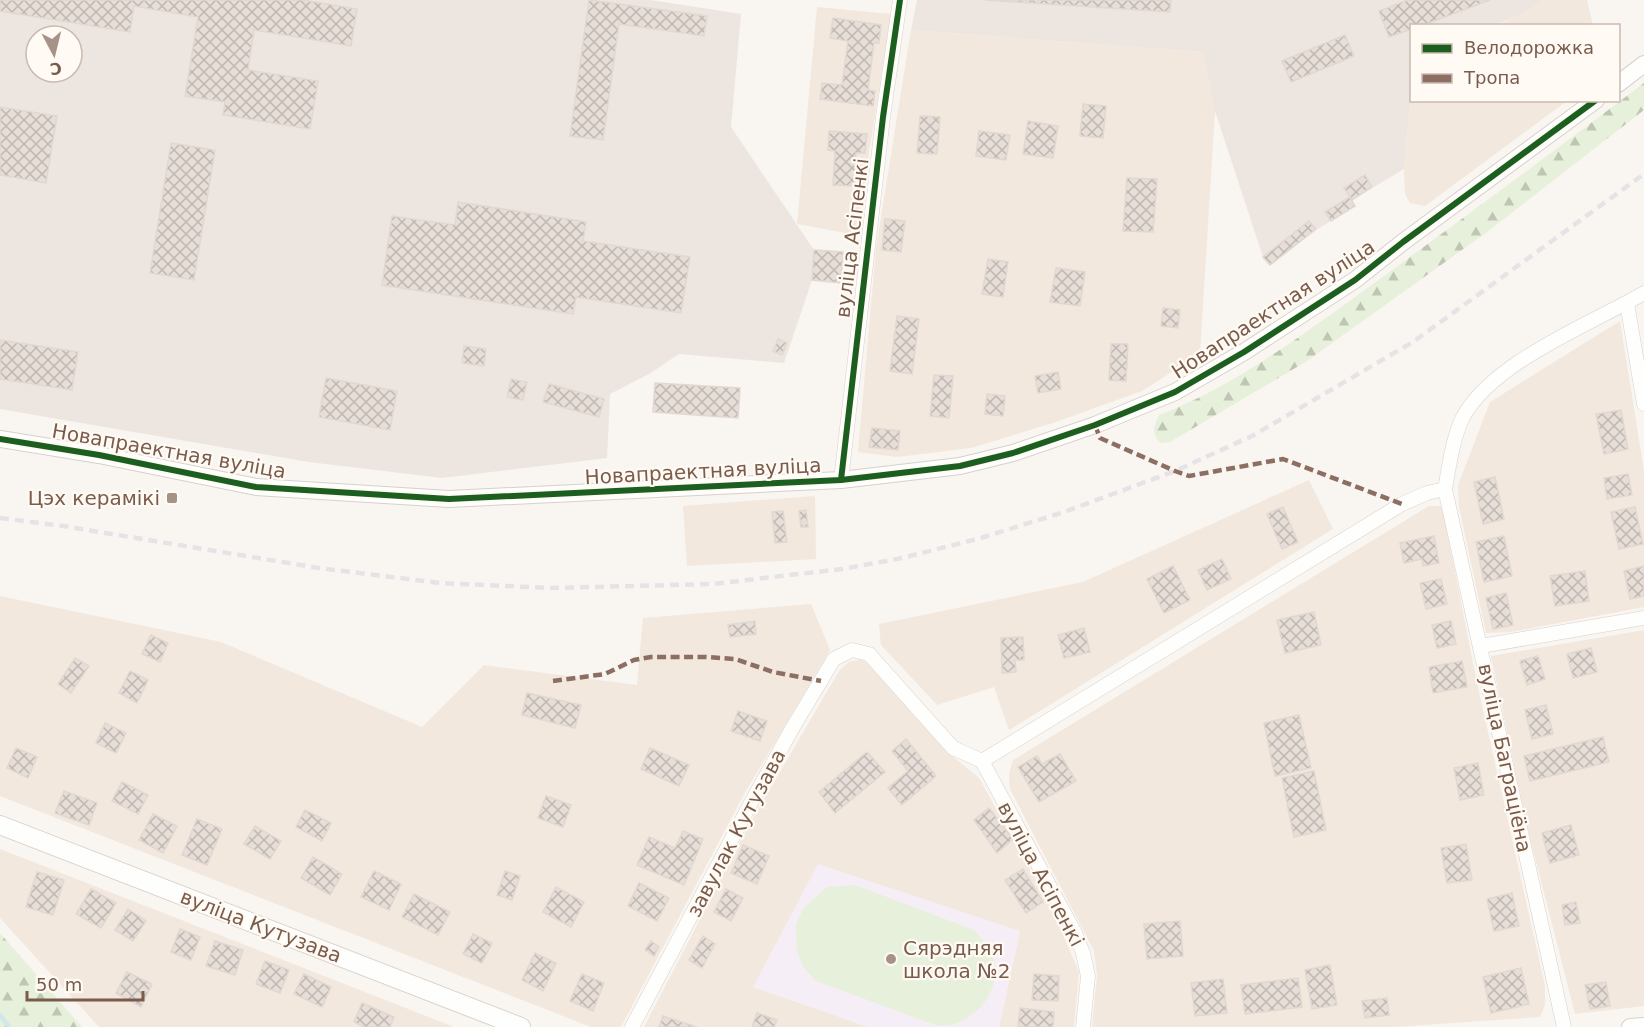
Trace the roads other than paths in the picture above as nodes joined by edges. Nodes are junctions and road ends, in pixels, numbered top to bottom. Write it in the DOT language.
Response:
graph roads {
  1 [pos="900,0"];
  2 [pos="1644,64"];
  3 [pos="1620,82"];
  4 [pos="1593,102"];
  5 [pos="1644,293"];
  6 [pos="1628,303"];
  7 [pos="1644,404"];
  8 [pos="0,439"];
  9 [pos="841,480"];
  10 [pos="1445,489"];
  11 [pos="1644,618"];
  12 [pos="1481,646"];
  13 [pos="982,761"];
  14 [pos="0,825"];
  15 [pos="1644,1026"];
  16 [pos="521,1027"];
  17 [pos="632,1027"];
  18 [pos="1083,1027"];
  19 [pos="1564,1027"];
  20 [pos="1630,1027"];
  1 -- 9 [label="street, вуліца Асіпенкі"];
  2 -- 3 [label="street"];
  4 -- 9 [label="street, Новапраектная вуліца"];
  5 -- 6 [label="street"];
  6 -- 7 [label="street"];
  6 -- 10 [label="street"];
  8 -- 9 [label="street, Новапраектная вуліца"];
  10 -- 12 [label="street, вуліца Баграціёна"];
  10 -- 13 [label="street"];
  11 -- 12 [label="street"];
  12 -- 19 [label="street, вуліца Баграціёна"];
  13 -- 17 [label="street, завулак Кутузава"];
  13 -- 18 [label="street, вуліца Асіпенкі"];
  14 -- 16 [label="main road, вуліца Кутузава"];
  15 -- 20 [label="street"];
}
